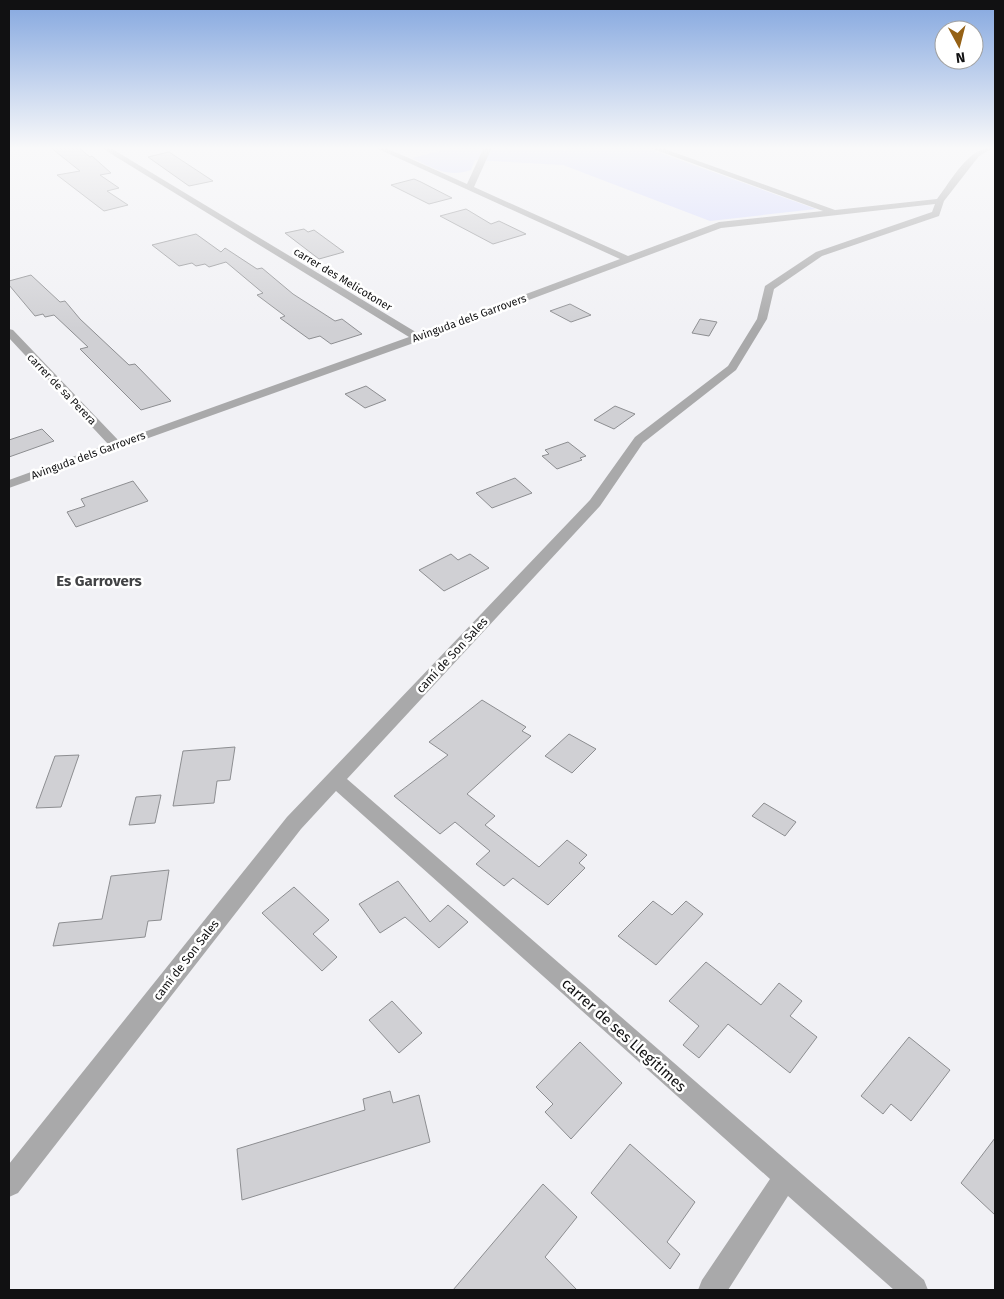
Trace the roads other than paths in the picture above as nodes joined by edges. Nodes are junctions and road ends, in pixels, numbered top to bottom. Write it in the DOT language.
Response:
graph roads {
  1 [pos="204,208"];
  2 [pos="513,208"];
  3 [pos="822,208"];
  4 [pos="876,208"];
  5 [pos="938,208"];
  6 [pos="834,212"];
  7 [pos="628,259"];
  8 [pos="9,332"];
  9 [pos="418,338"];
  10 [pos="116,445"];
  11 [pos="9,484"];
  12 [pos="334,780"];
  13 [pos="785,1178"];
  14 [pos="9,1184"];
  15 [pos="712,1290"];
  16 [pos="914,1290"];
  1 -- 9 [label="street, carrer des Melicotoner"];
  2 -- 7 [label="street"];
  3 -- 6 [label="street"];
  4 -- 6 [label="street, Avinguda dels Garrovers"];
  5 -- 12 [label="street, camí de Son Sales"];
  6 -- 7 [label="street, Avinguda dels Garrovers"];
  7 -- 9 [label="street, Avinguda dels Garrovers"];
  8 -- 10 [label="street, carrer de sa Perera"];
  9 -- 10 [label="street, Avinguda dels Garrovers"];
  10 -- 11 [label="street, Avinguda dels Garrovers"];
  12 -- 13 [label="street, carrer de ses Llegítimes"];
  12 -- 14 [label="street, camí de Son Sales"];
  13 -- 15 [label="street"];
  13 -- 16 [label="street, carrer de ses Llegítimes"];
}
